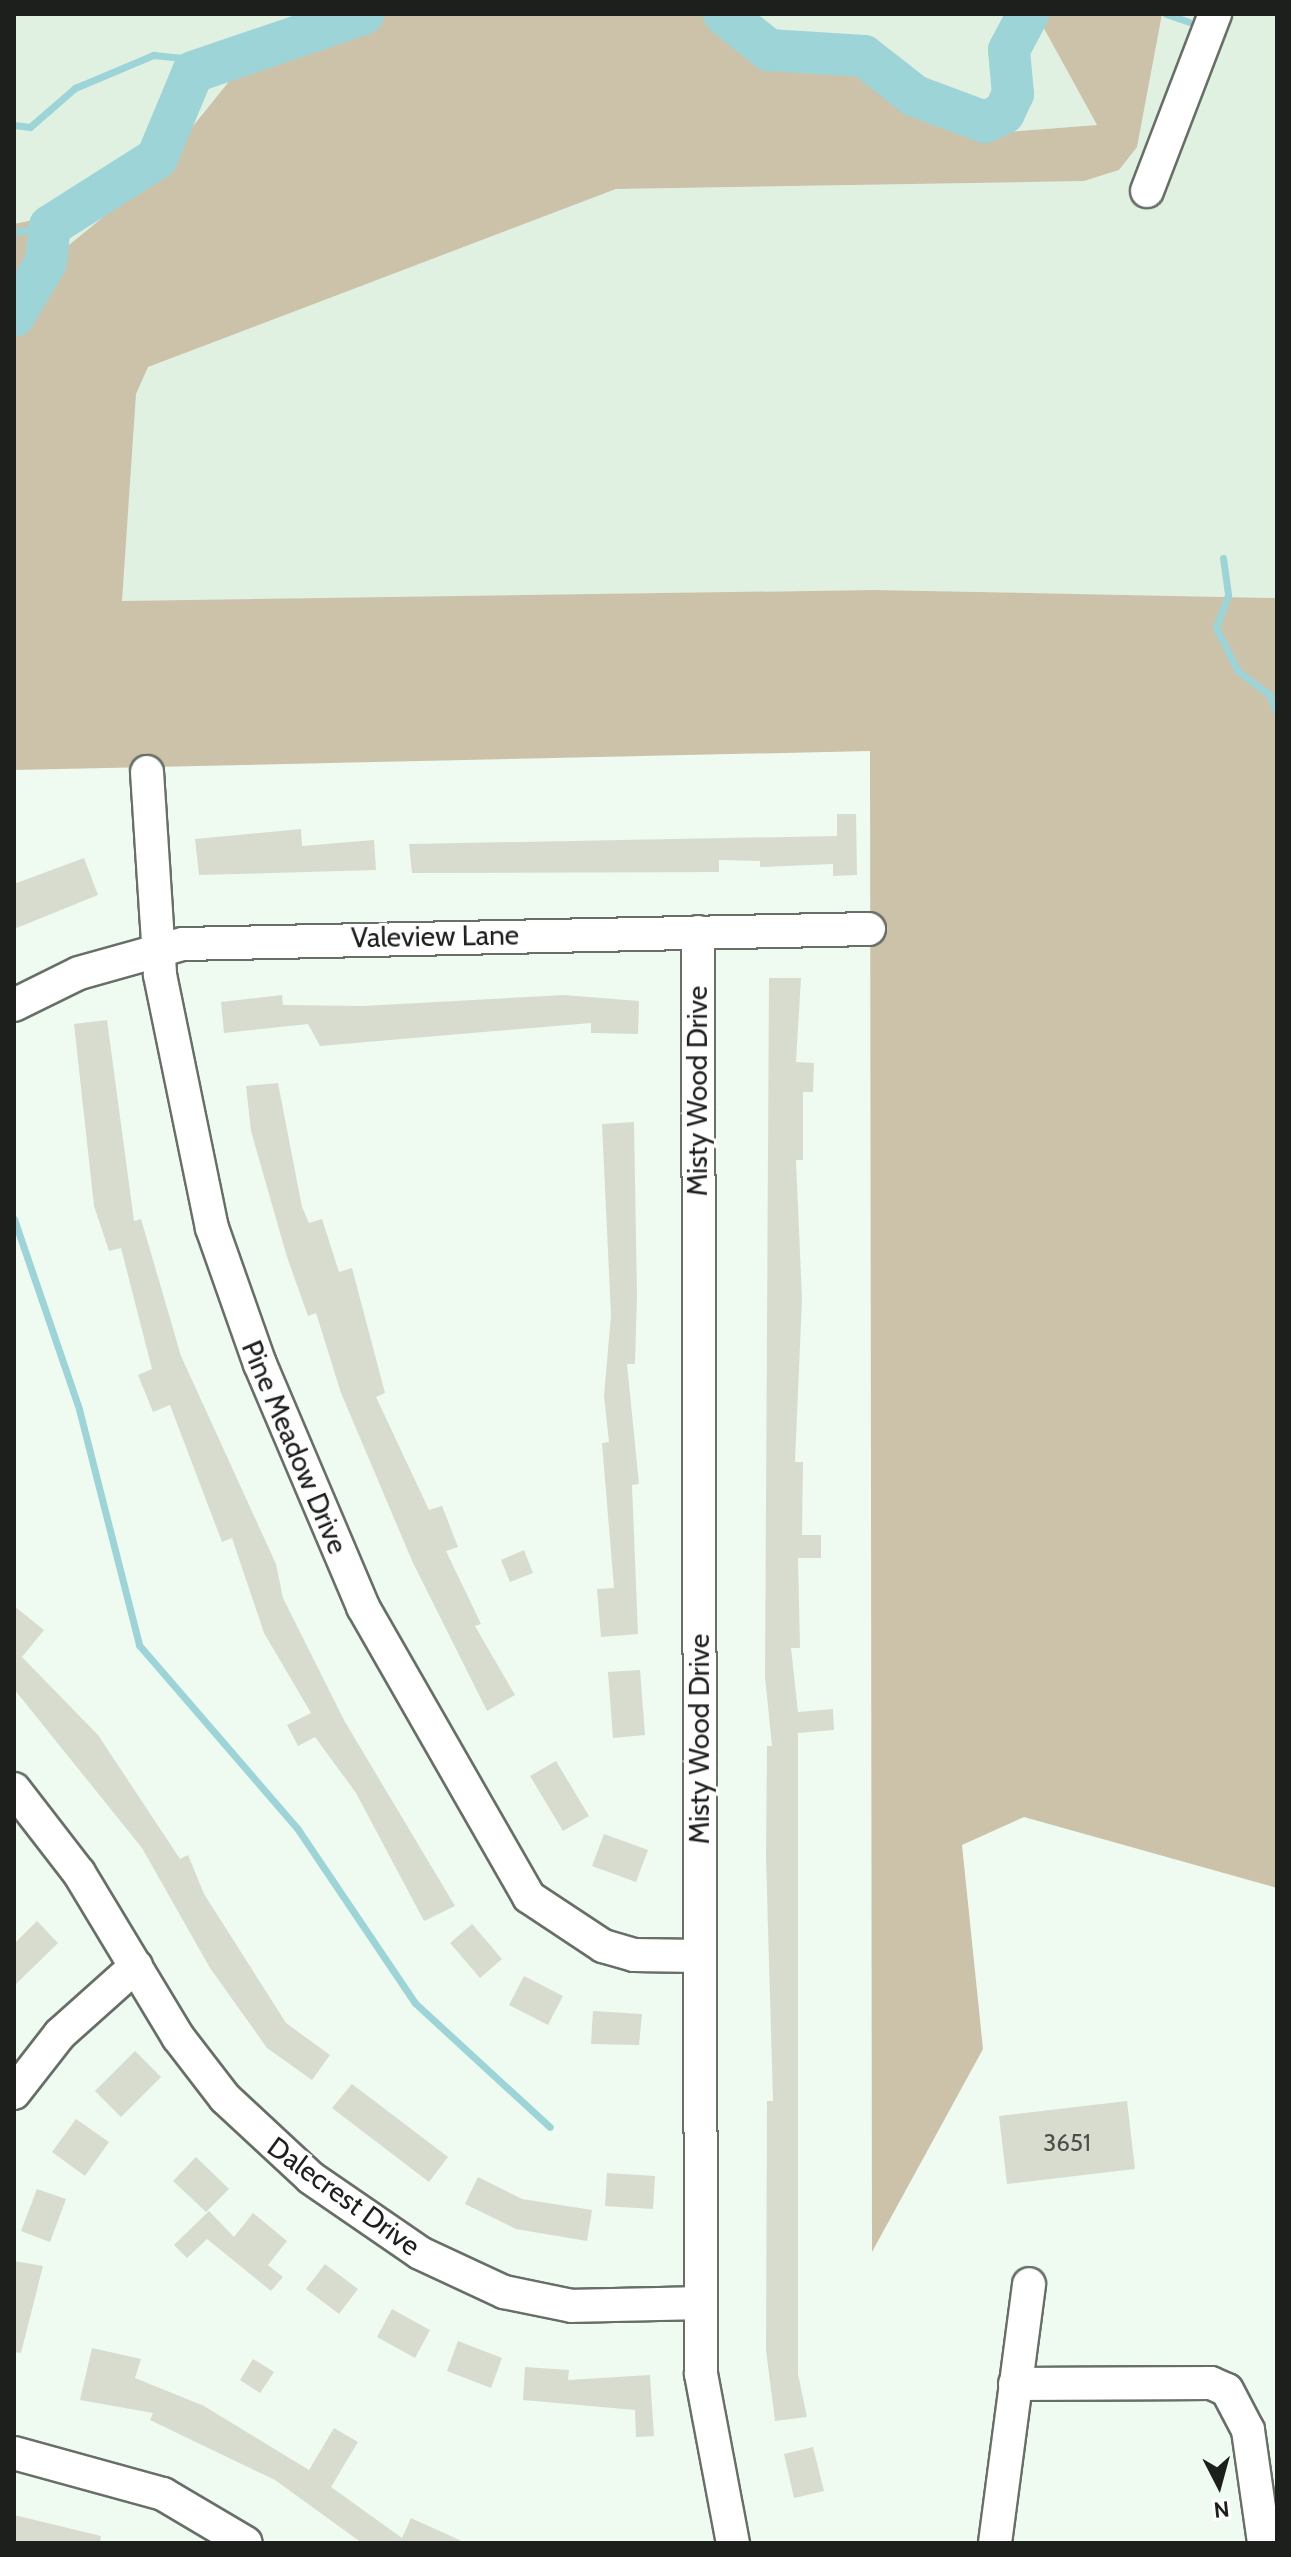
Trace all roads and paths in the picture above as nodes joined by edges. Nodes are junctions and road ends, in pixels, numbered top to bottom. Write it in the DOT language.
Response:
graph roads {
  1 [pos="1215,14"];
  2 [pos="1147,191"];
  3 [pos="147,772"];
  4 [pos="869,929"];
  5 [pos="698,932"];
  6 [pos="157,948"];
  7 [pos="14,1005"];
  8 [pos="14,1789"];
  9 [pos="699,1956"];
  10 [pos="136,1966"];
  11 [pos="14,2093"];
  12 [pos="1029,2284"];
  13 [pos="700,2303"];
  14 [pos="1015,2384"];
  15 [pos="14,2453"];
  16 [pos="246,2543"];
  17 [pos="733,2543"];
  18 [pos="995,2543"];
  19 [pos="1264,2543"];
  1 -- 2 [label="street"];
  3 -- 6 [label="street, Pine Meadow Drive"];
  4 -- 5 [label="street, Valeview Lane"];
  5 -- 6 [label="street, Valeview Lane"];
  5 -- 9 [label="street, Misty Wood Drive"];
  6 -- 7 [label="street, Valeview Lane"];
  6 -- 9 [label="street, Pine Meadow Drive"];
  8 -- 10 [label="street, Dalecrest Drive"];
  9 -- 13 [label="street, Misty Wood Drive"];
  10 -- 11 [label="street"];
  10 -- 13 [label="street, Dalecrest Drive"];
  12 -- 14 [label="street"];
  13 -- 17 [label="street, Misty Wood Drive"];
  14 -- 18 [label="street"];
  14 -- 19 [label="street"];
  15 -- 16 [label="street"];
}
